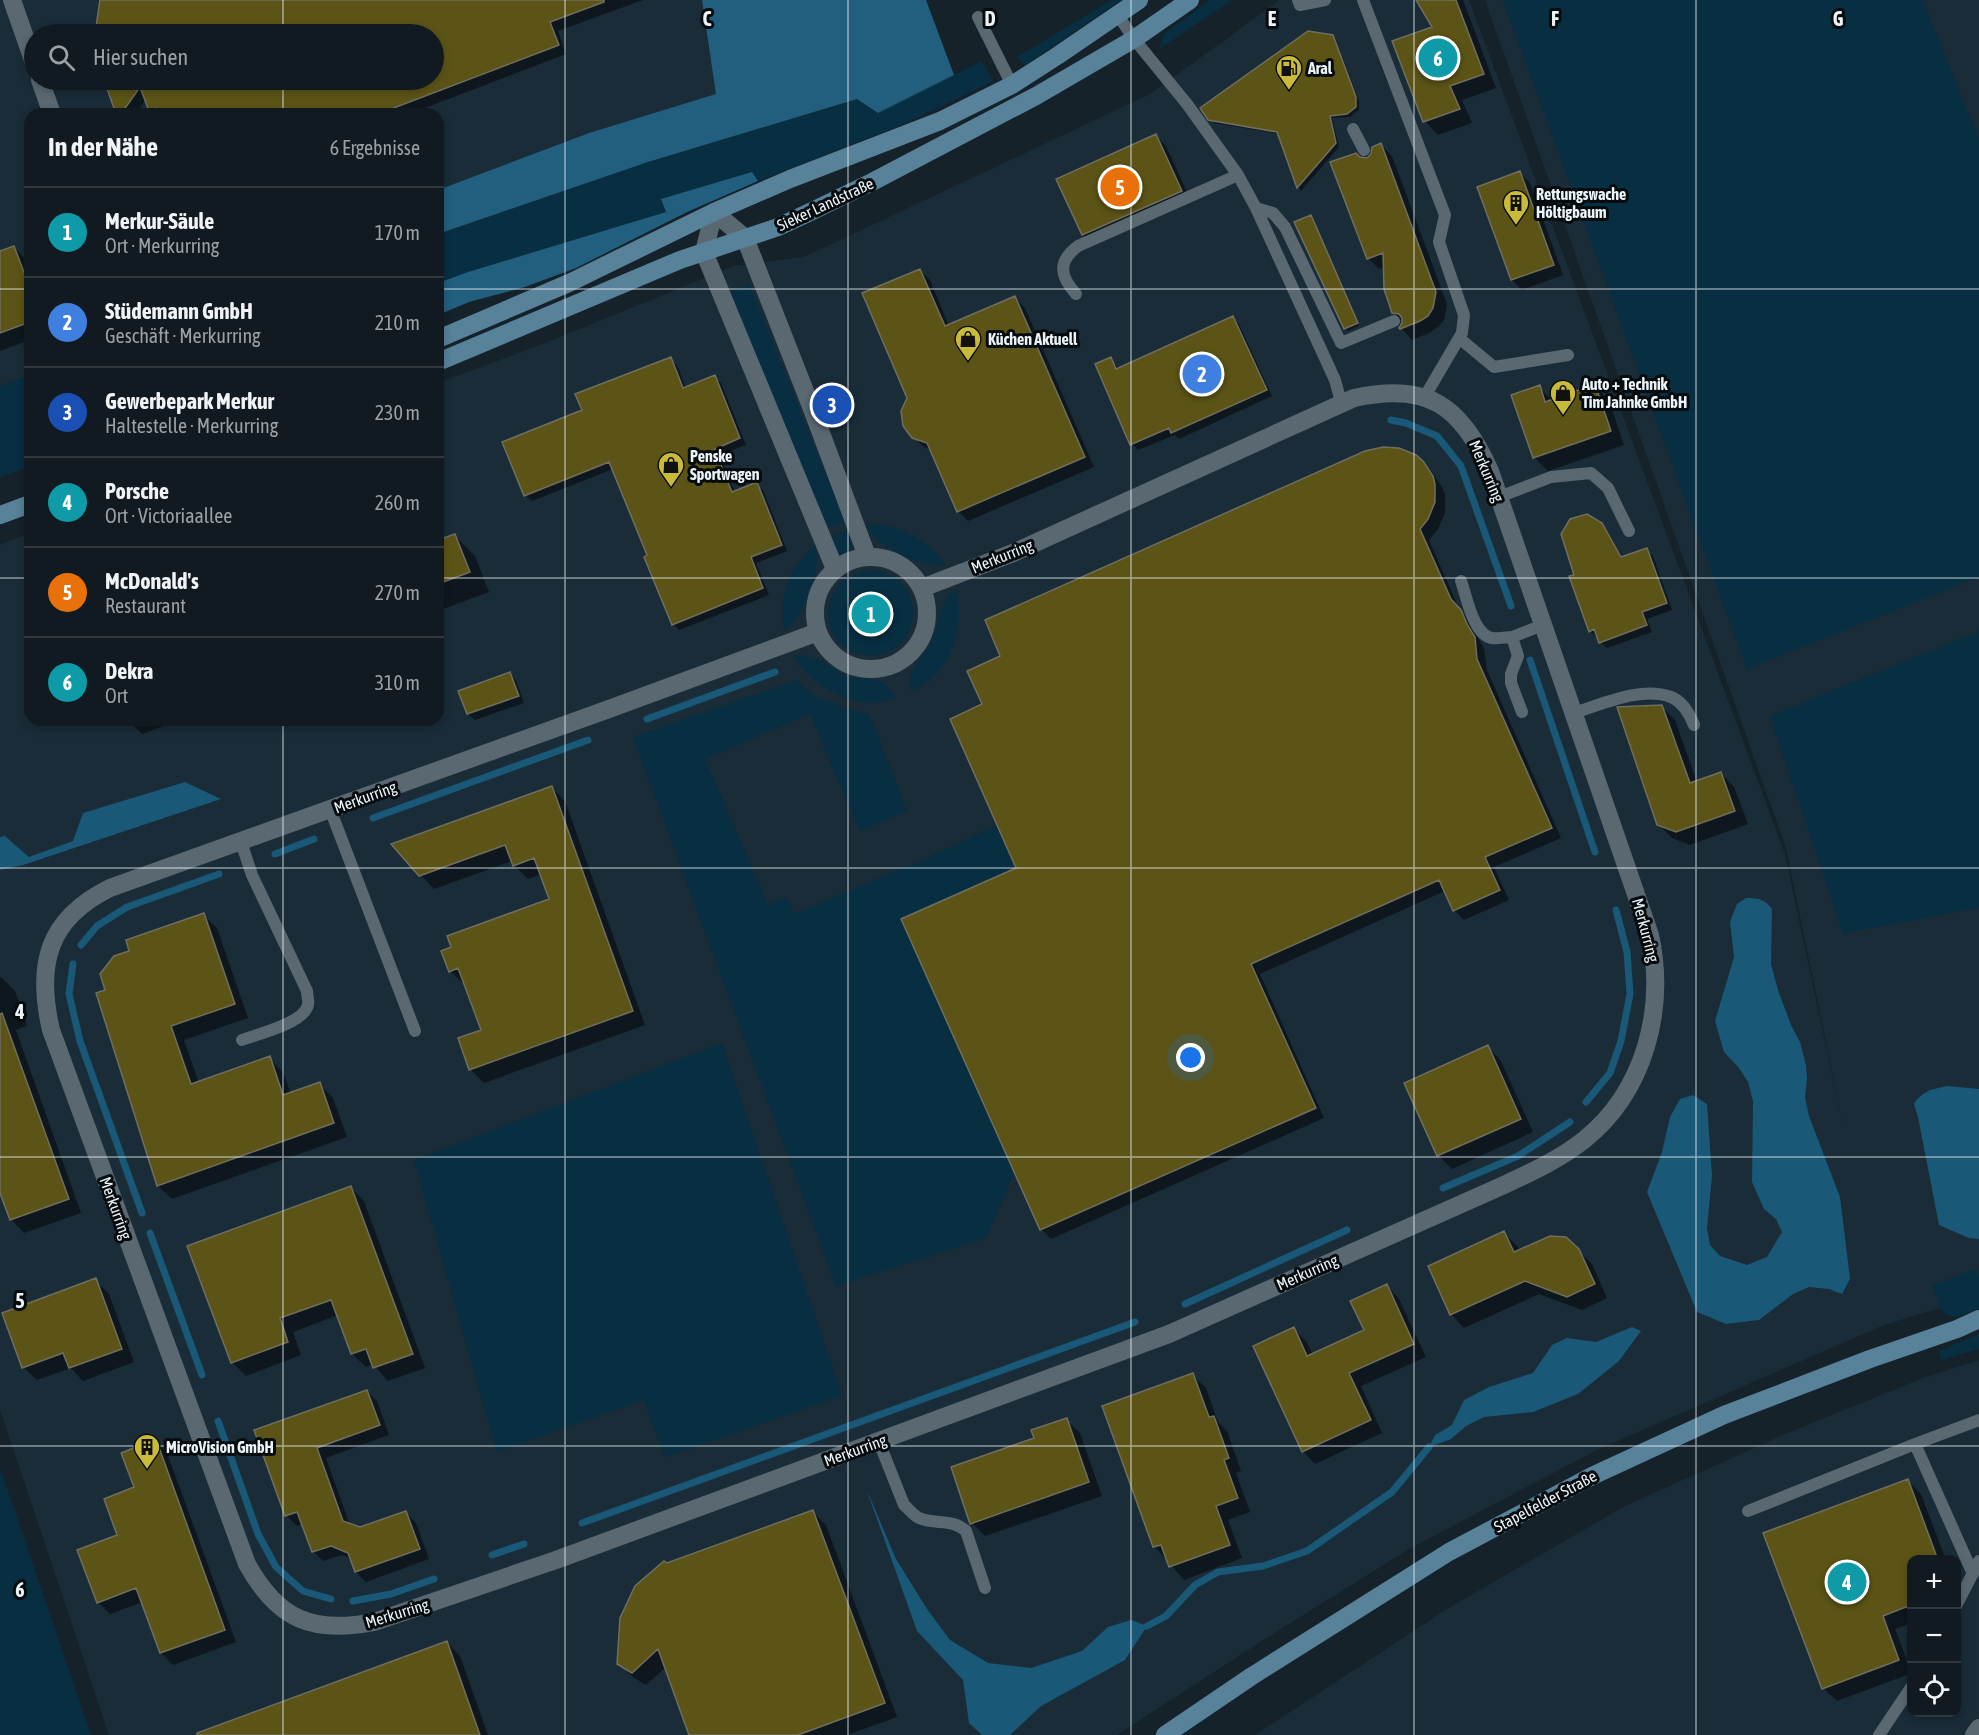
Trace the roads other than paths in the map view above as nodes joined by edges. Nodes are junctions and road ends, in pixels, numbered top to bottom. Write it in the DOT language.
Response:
graph roads {
  1 [pos="12,0"];
  2 [pos="1139,0"];
  3 [pos="1190,0"];
  4 [pos="1325,0"];
  5 [pos="1364,0"];
  6 [pos="1299,3"];
  7 [pos="1117,14"];
  8 [pos="978,17"];
  9 [pos="24,34"];
  10 [pos="1134,39"];
  11 [pos="1012,85"];
  12 [pos="44,90"];
  13 [pos="50,108"];
  14 [pos="1353,129"];
  15 [pos="1364,150"];
  16 [pos="1238,175"];
  17 [pos="1257,208"];
  18 [pos="714,212"];
  19 [pos="745,238"];
  20 [pos="704,252"];
  21 [pos="1076,294"];
  22 [pos="1394,321"];
  23 [pos="444,336"];
  24 [pos="1459,338"];
  25 [pos="1568,355"];
  26 [pos="444,359"];
  27 [pos="1424,398"];
  28 [pos="1341,402"];
  29 [pos="1499,497"];
  30 [pos="24,506"];
  31 [pos="0,515"];
  32 [pos="1629,531"];
  33 [pos="867,556"];
  34 [pos="835,569"];
  35 [pos="1461,581"];
  36 [pos="922,588"];
  37 [pos="1543,625"];
  38 [pos="818,632"];
  39 [pos="1512,637"];
  40 [pos="1522,712"];
  41 [pos="1574,713"];
  42 [pos="1694,725"];
  43 [pos="330,809"];
  44 [pos="241,842"];
  45 [pos="415,1031"];
  46 [pos="242,1040"];
  47 [pos="1979,1319"];
  48 [pos="1979,1324"];
  49 [pos="1957,1329"];
  50 [pos="1979,1420"];
  51 [pos="879,1442"];
  52 [pos="1915,1444"];
  53 [pos="1748,1511"];
  54 [pos="1979,1561"];
  55 [pos="1973,1574"];
  56 [pos="985,1588"];
  57 [pos="1961,1597"];
  58 [pos="1907,1692"];
  59 [pos="1979,1728"];
  60 [pos="1165,1735"];
  61 [pos="1879,1735"];
  62 [pos="1974,1735"];
  1 -- 9 [label="street"];
  2 -- 7 [label="main road, Sieker Landstraße"];
  3 -- 10 [label="main road, Sieker Landstraße"];
  4 -- 6 [label="lane"];
  5 -- 24 [label="lane"];
  7 -- 10 [label="lane"];
  7 -- 11 [label="main road, Sieker Landstraße"];
  8 -- 11 [label="lane"];
  10 -- 16 [label="lane"];
  10 -- 19 [label="main road, Sieker Landstraße"];
  11 -- 18 [label="main road, Sieker Landstraße"];
  12 -- 13 [label="street"];
  14 -- 15 [label="lane"];
  16 -- 17 [label="lane"];
  16 -- 21 [label="lane"];
  17 -- 22 [label="lane"];
  17 -- 28 [label="lane"];
  18 -- 19 [label="street"];
  18 -- 20 [label="street"];
  18 -- 23 [label="main road, Sieker Landstraße"];
  19 -- 20 [label="main road, Sieker Landstraße"];
  19 -- 33 [label="street"];
  20 -- 26 [label="main road, Sieker Landstraße"];
  20 -- 34 [label="street"];
  24 -- 25 [label="lane"];
  24 -- 27 [label="lane"];
  27 -- 28 [label="street, Merkurring"];
  27 -- 29 [label="street, Merkurring"];
  28 -- 36 [label="street, Merkurring"];
  29 -- 32 [label="lane"];
  29 -- 37 [label="street, Merkurring"];
  30 -- 31 [label="main road"];
  33 -- 34 [label="street"];
  33 -- 36 [label="street"];
  34 -- 38 [label="street"];
  35 -- 39 [label="lane"];
  36 -- 38 [label="street"];
  37 -- 39 [label="lane"];
  37 -- 41 [label="street, Merkurring"];
  38 -- 43 [label="street, Merkurring"];
  39 -- 40 [label="lane"];
  41 -- 42 [label="lane"];
  41 -- 51 [label="street, Merkurring"];
  43 -- 44 [label="street, Merkurring"];
  43 -- 45 [label="lane"];
  44 -- 46 [label="lane"];
  44 -- 51 [label="street, Merkurring"];
  47 -- 49 [label="main road, Stapelfelder Straße"];
  48 -- 49 [label="main road, Stapelfelder Straße"];
  49 -- 60 [label="main road, Stapelfelder Straße"];
  50 -- 52 [label="lane"];
  51 -- 56 [label="lane"];
  52 -- 53 [label="lane"];
  52 -- 55 [label="lane"];
  54 -- 55 [label="lane"];
  55 -- 57 [label="lane"];
  58 -- 61 [label="lane"];
  59 -- 62 [label="street"];
}
